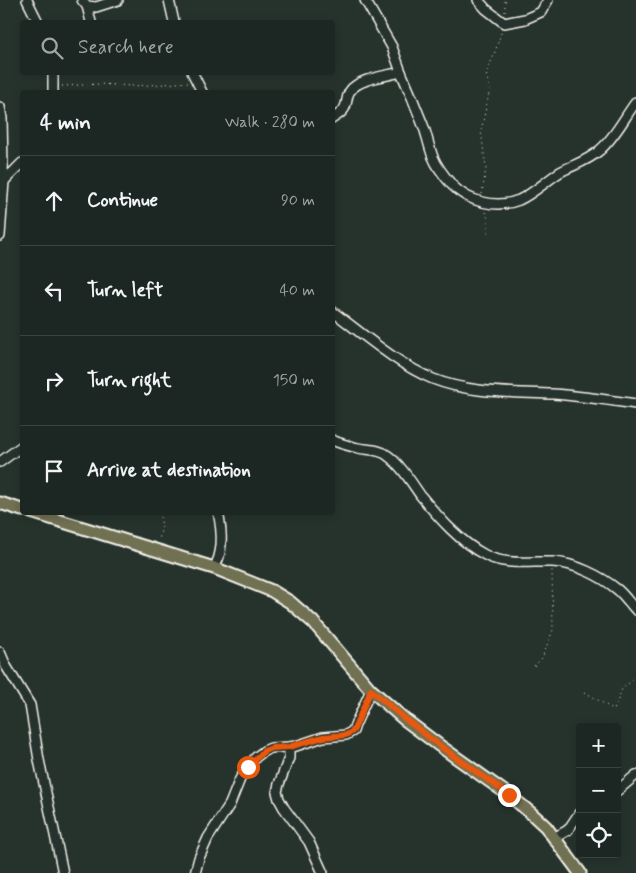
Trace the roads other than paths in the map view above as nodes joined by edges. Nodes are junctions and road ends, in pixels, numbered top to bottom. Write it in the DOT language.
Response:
graph roads {
  1 [pos="27,0"];
  2 [pos="118,0"];
  3 [pos="169,0"];
  4 [pos="365,0"];
  5 [pos="478,0"];
  6 [pos="548,0"];
  7 [pos="84,3"];
  8 [pos="37,20"];
  9 [pos="90,20"];
  10 [pos="174,20"];
  11 [pos="401,72"];
  12 [pos="53,75"];
  13 [pos="194,77"];
  14 [pos="53,90"];
  15 [pos="201,90"];
  16 [pos="636,102"];
  17 [pos="0,108"];
  18 [pos="335,117"];
  19 [pos="20,165"];
  20 [pos="2,182"];
  21 [pos="0,236"];
  22 [pos="335,313"];
  23 [pos="636,404"];
  24 [pos="335,441"];
  25 [pos="20,447"];
  26 [pos="0,462"];
  27 [pos="0,503"];
  28 [pos="20,509"];
  29 [pos="41,515"];
  30 [pos="218,515"];
  31 [pos="214,568"];
  32 [pos="636,610"];
  33 [pos="0,652"];
  34 [pos="371,690"];
  35 [pos="289,747"];
  36 [pos="636,775"];
  37 [pos="621,788"];
  38 [pos="579,813"];
  39 [pos="554,838"];
  40 [pos="63,873"];
  41 [pos="195,873"];
  42 [pos="323,873"];
  43 [pos="580,873"];
  1 -- 8 [label="street"];
  2 -- 7 [label="street"];
  3 -- 10 [label="street"];
  4 -- 11 [label="street"];
  5 -- 6 [label="street"];
  7 -- 9 [label="street"];
  11 -- 16 [label="street"];
  11 -- 18 [label="street"];
  12 -- 14 [label="street"];
  13 -- 15 [label="street"];
  17 -- 20 [label="street"];
  19 -- 20 [label="street"];
  20 -- 21 [label="street"];
  22 -- 23 [label="street"];
  24 -- 32 [label="street"];
  25 -- 26 [label="street"];
  27 -- 28 [label="main road"];
  29 -- 31 [label="main road"];
  30 -- 31 [label="street"];
  31 -- 34 [label="main road"];
  33 -- 40 [label="street"];
  34 -- 35 [label="street"];
  34 -- 39 [label="main road"];
  35 -- 41 [label="street"];
  35 -- 42 [label="street"];
  36 -- 37 [label="street"];
  38 -- 39 [label="street"];
  39 -- 43 [label="main road"];
}
